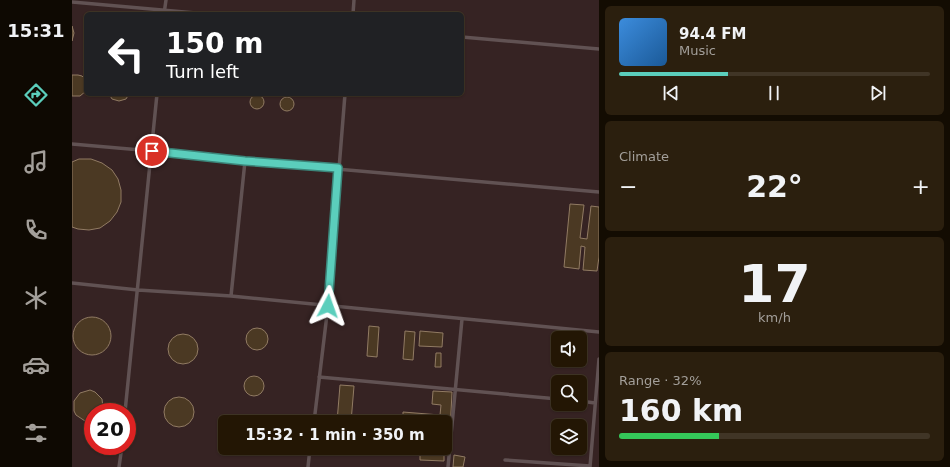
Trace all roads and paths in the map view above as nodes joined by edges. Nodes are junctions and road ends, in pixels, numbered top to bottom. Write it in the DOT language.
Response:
graph roads {
  1 [pos="166,0"];
  2 [pos="354,0"];
  3 [pos="72,2"];
  4 [pos="164,12"];
  5 [pos="353,12"];
  6 [pos="464,37"];
  7 [pos="599,49"];
  8 [pos="157,96"];
  9 [pos="345,96"];
  10 [pos="72,144"];
  11 [pos="152,151"];
  12 [pos="245,161"];
  13 [pos="338,168"];
  14 [pos="599,192"];
  15 [pos="72,283"];
  16 [pos="138,290"];
  17 [pos="231,296"];
  18 [pos="328,306"];
  19 [pos="462,319"];
  20 [pos="599,332"];
  21 [pos="599,359"];
  22 [pos="319,377"];
  23 [pos="455,389"];
  24 [pos="551,398"];
  25 [pos="587,402"];
  26 [pos="126,403"];
  27 [pos="595,403"];
  28 [pos="315,415"];
  29 [pos="121,455"];
  30 [pos="309,455"];
  31 [pos="505,460"];
  32 [pos="119,467"];
  33 [pos="308,467"];
  34 [pos="448,467"];
  35 [pos="590,467"];
  1 -- 4 [label="lane"];
  2 -- 5 [label="lane"];
  3 -- 4 [label="lane"];
  6 -- 7 [label="lane"];
  8 -- 11 [label="lane"];
  9 -- 13 [label="lane"];
  10 -- 11 [label="lane"];
  11 -- 12 [label="lane"];
  11 -- 16 [label="lane"];
  12 -- 13 [label="lane"];
  12 -- 17 [label="lane"];
  13 -- 14 [label="lane"];
  13 -- 18 [label="lane"];
  15 -- 16 [label="lane"];
  16 -- 17 [label="lane"];
  16 -- 26 [label="lane"];
  17 -- 18 [label="lane"];
  18 -- 19 [label="lane"];
  18 -- 22 [label="lane"];
  19 -- 20 [label="lane"];
  19 -- 23 [label="lane"];
  21 -- 27 [label="lane"];
  22 -- 23 [label="lane"];
  22 -- 28 [label="lane"];
  23 -- 24 [label="lane"];
  23 -- 34 [label="lane"];
  25 -- 27 [label="lane"];
  27 -- 35 [label="lane"];
  29 -- 32 [label="lane"];
  30 -- 33 [label="lane"];
  31 -- 35 [label="lane"];
}
